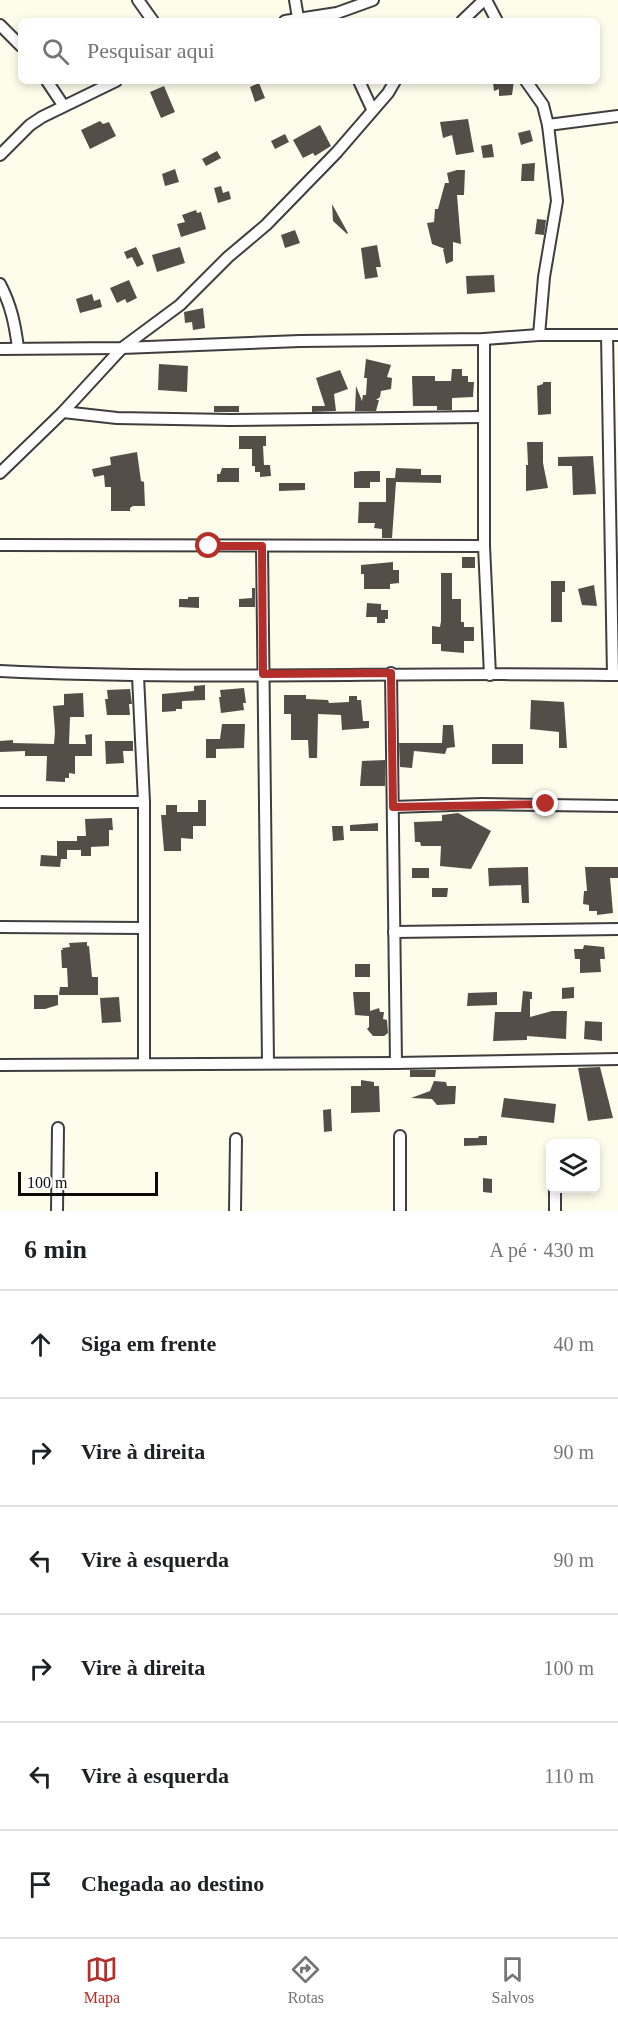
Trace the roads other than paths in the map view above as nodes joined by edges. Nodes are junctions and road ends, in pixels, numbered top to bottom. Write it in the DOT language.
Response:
graph roads {
  1 [pos="138,0"];
  2 [pos="295,0"];
  3 [pos="373,0"];
  4 [pos="485,0"];
  5 [pos="151,18"];
  6 [pos="298,18"];
  7 [pos="328,18"];
  8 [pos="465,18"];
  9 [pos="495,18"];
  10 [pos="0,25"];
  11 [pos="18,43"];
  12 [pos="49,84"];
  13 [pos="111,84"];
  14 [pos="360,84"];
  15 [pos="393,84"];
  16 [pos="528,84"];
  17 [pos="63,105"];
  18 [pos="372,109"];
  19 [pos="618,116"];
  20 [pos="548,125"];
  21 [pos="0,155"];
  22 [pos="0,284"];
  23 [pos="538,335"];
  24 [pos="612,335"];
  25 [pos="484,339"];
  26 [pos="18,348"];
  27 [pos="122,348"];
  28 [pos="0,350"];
  29 [pos="63,412"];
  30 [pos="483,417"];
  31 [pos="0,473"];
  32 [pos="0,545"];
  33 [pos="262,546"];
  34 [pos="484,546"];
  35 [pos="0,671"];
  36 [pos="391,673"];
  37 [pos="263,674"];
  38 [pos="490,675"];
  39 [pos="615,675"];
  40 [pos="138,676"];
  41 [pos="0,802"];
  42 [pos="144,802"];
  43 [pos="618,806"];
  44 [pos="393,807"];
  45 [pos="0,927"];
  46 [pos="144,928"];
  47 [pos="618,929"];
  48 [pos="394,932"];
  49 [pos="618,1059"];
  50 [pos="268,1063"];
  51 [pos="396,1063"];
  52 [pos="144,1064"];
  53 [pos="0,1065"];
  54 [pos="58,1128"];
  55 [pos="400,1136"];
  56 [pos="236,1139"];
  57 [pos="555,1193"];
  58 [pos="57,1211"];
  59 [pos="235,1211"];
  60 [pos="400,1211"];
  61 [pos="555,1211"];
  1 -- 5 [label="street"];
  2 -- 6 [label="street"];
  3 -- 7 [label="street"];
  4 -- 8 [label="street"];
  4 -- 9 [label="street"];
  6 -- 7 [label="street"];
  10 -- 11 [label="street"];
  12 -- 17 [label="street"];
  13 -- 17 [label="street"];
  14 -- 18 [label="street"];
  15 -- 18 [label="street"];
  16 -- 20 [label="street"];
  17 -- 21 [label="street"];
  18 -- 27 [label="street"];
  19 -- 20 [label="street"];
  20 -- 23 [label="street"];
  22 -- 26 [label="street"];
  23 -- 24 [label="street"];
  23 -- 25 [label="street"];
  24 -- 39 [label="street"];
  25 -- 27 [label="street"];
  25 -- 30 [label="street"];
  26 -- 27 [label="street"];
  26 -- 28 [label="street"];
  27 -- 29 [label="street"];
  29 -- 30 [label="street"];
  29 -- 31 [label="street"];
  30 -- 34 [label="street"];
  32 -- 33 [label="street"];
  33 -- 34 [label="street"];
  33 -- 37 [label="street"];
  34 -- 38 [label="street"];
  35 -- 40 [label="street"];
  36 -- 37 [label="street"];
  36 -- 38 [label="street"];
  36 -- 44 [label="street"];
  37 -- 40 [label="street"];
  37 -- 50 [label="street"];
  38 -- 39 [label="street"];
  40 -- 42 [label="street"];
  41 -- 42 [label="street"];
  42 -- 46 [label="street"];
  43 -- 44 [label="street"];
  44 -- 48 [label="street"];
  45 -- 46 [label="street"];
  46 -- 52 [label="street"];
  47 -- 48 [label="street"];
  48 -- 51 [label="street"];
  49 -- 51 [label="street"];
  50 -- 51 [label="street"];
  50 -- 52 [label="street"];
  52 -- 53 [label="street"];
  54 -- 58 [label="street"];
  55 -- 60 [label="street"];
  56 -- 59 [label="street"];
  57 -- 61 [label="street"];
}
